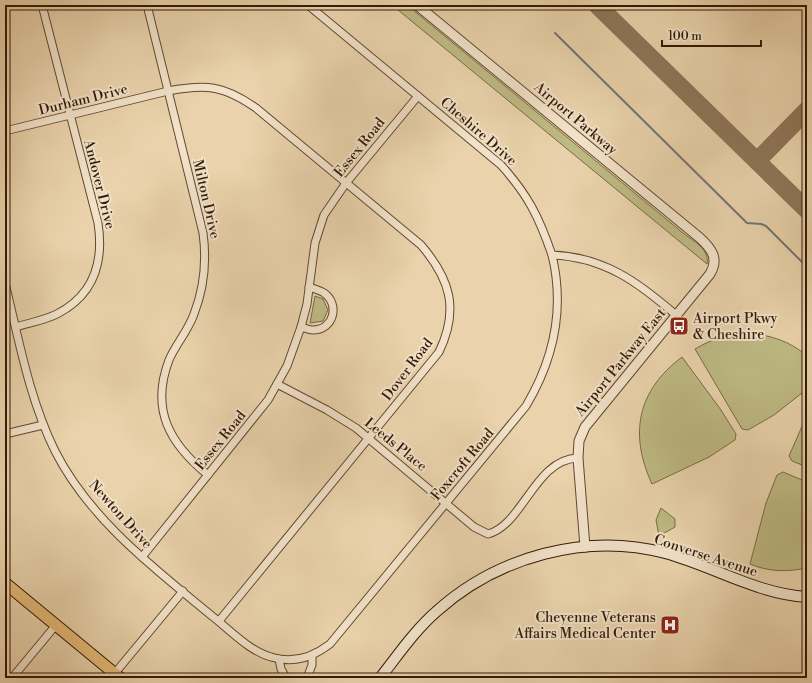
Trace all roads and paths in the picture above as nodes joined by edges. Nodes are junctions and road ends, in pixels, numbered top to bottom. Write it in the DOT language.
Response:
graph roads {
  1 [pos="42,5"];
  2 [pos="146,5"];
  3 [pos="308,5"];
  4 [pos="417,5"];
  5 [pos="168,91"];
  6 [pos="418,96"];
  7 [pos="69,116"];
  8 [pos="5,131"];
  9 [pos="346,183"];
  10 [pos="552,255"];
  11 [pos="714,256"];
  12 [pos="5,284"];
  13 [pos="309,287"];
  14 [pos="676,314"];
  15 [pos="16,327"];
  16 [pos="301,327"];
  17 [pos="278,384"];
  18 [pos="43,425"];
  19 [pos="5,434"];
  20 [pos="369,438"];
  21 [pos="578,458"];
  22 [pos="208,475"];
  23 [pos="446,503"];
  24 [pos="585,547"];
  25 [pos="142,557"];
  26 [pos="5,583"];
  27 [pos="183,591"];
  28 [pos="807,597"];
  29 [pos="219,621"];
  30 [pos="56,625"];
  31 [pos="312,656"];
  32 [pos="279,659"];
  33 [pos="114,676"];
  34 [pos="12,678"];
  35 [pos="286,678"];
  36 [pos="307,678"];
  37 [pos="380,678"];
  1 -- 7 [label="street, Andover Drive"];
  2 -- 5 [label="street, Milton Drive"];
  3 -- 6 [label="street, Cheshire Drive"];
  4 -- 11 [label="street, Airport Parkway"];
  5 -- 7 [label="street, Durham Drive"];
  5 -- 9 [label="street, Dover Road"];
  5 -- 22 [label="street, Milton Drive"];
  6 -- 9 [label="street, Essex Road"];
  6 -- 10 [label="street, Cheshire Drive"];
  7 -- 8 [label="street, Durham Drive"];
  7 -- 15 [label="street, Andover Drive"];
  9 -- 13 [label="street, Essex Road"];
  9 -- 20 [label="street, Dover Road"];
  10 -- 14 [label="street"];
  10 -- 23 [label="street, Foxcroft Road"];
  11 -- 14 [label="street, Airport Parkway East"];
  12 -- 15 [label="street, Newton Drive"];
  13 -- 16 [label="street, Essex Road"];
  13 -- 16 [label="street"];
  14 -- 21 [label="street, Airport Parkway East"];
  15 -- 18 [label="street, Newton Drive"];
  16 -- 17 [label="street, Essex Road"];
  17 -- 20 [label="street, Leeds Place"];
  17 -- 22 [label="street, Essex Road"];
  18 -- 19 [label="street"];
  18 -- 25 [label="street, Newton Drive"];
  20 -- 23 [label="street, Leeds Place"];
  20 -- 29 [label="street, Dover Road"];
  21 -- 23 [label="street, Leeds Place"];
  21 -- 24 [label="street, Airport Parkway East"];
  22 -- 25 [label="street, Essex Road"];
  23 -- 31 [label="street, Foxcroft Road"];
  24 -- 28 [label="main road, Converse Avenue"];
  24 -- 37 [label="main road, Converse Avenue"];
  25 -- 27 [label="street, Newton Drive"];
  26 -- 30 [label="main road"];
  27 -- 29 [label="street, Foxcroft Road"];
  27 -- 33 [label="street"];
  29 -- 32 [label="street, Foxcroft Road"];
  30 -- 33 [label="main road"];
  30 -- 34 [label="street"];
  31 -- 32 [label="street, Foxcroft Road"];
  31 -- 36 [label="street"];
  32 -- 35 [label="street"];
}
